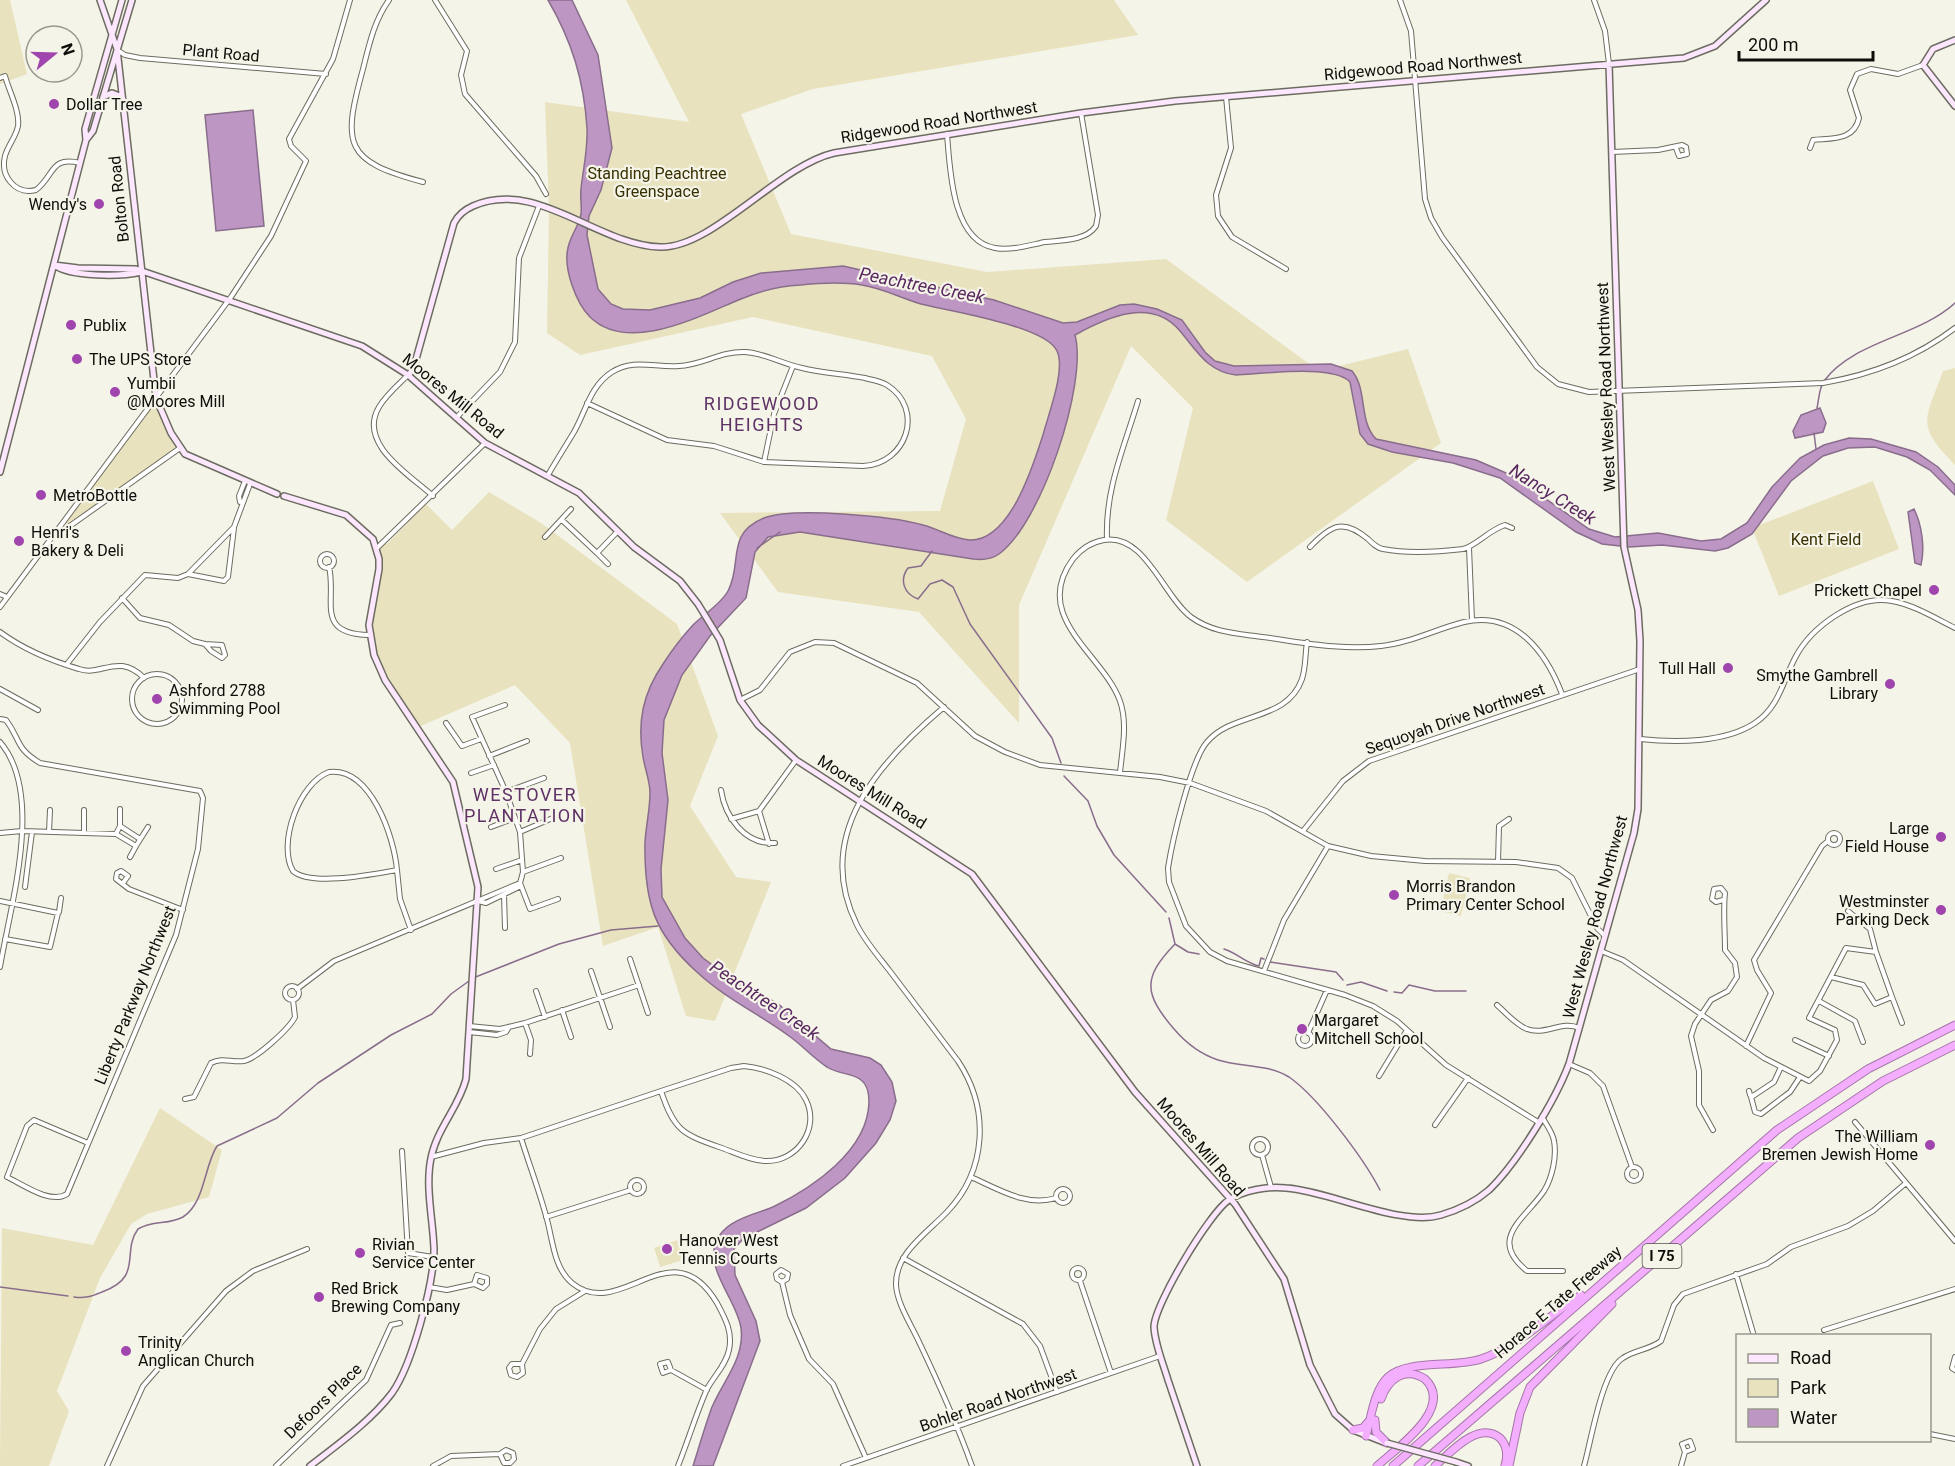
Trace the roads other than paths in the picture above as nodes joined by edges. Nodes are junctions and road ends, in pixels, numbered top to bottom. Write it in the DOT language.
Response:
graph roads {
  1 [pos="100,0"];
  2 [pos="123,0"];
  3 [pos="132,0"];
  4 [pos="350,0"];
  5 [pos="389,0"];
  6 [pos="435,0"];
  7 [pos="1400,0"];
  8 [pos="1594,0"];
  9 [pos="1766,0"];
  10 [pos="112,36"];
  11 [pos="1955,40"];
  12 [pos="117,49"];
  13 [pos="1609,64"];
  14 [pos="1923,65"];
  15 [pos="326,74"];
  16 [pos="3,77"];
  17 [pos="1415,80"];
  18 [pos="103,97"];
  19 [pos="122,97"];
  20 [pos="1226,97"];
  21 [pos="1955,106"];
  22 [pos="1081,113"];
  23 [pos="947,134"];
  24 [pos="86,140"];
  25 [pos="1676,148"];
  26 [pos="1810,148"];
  27 [pos="1612,152"];
  28 [pos="80,163"];
  29 [pos="423,182"];
  30 [pos="546,194"];
  31 [pos="539,206"];
  32 [pos="54,265"];
  33 [pos="1286,269"];
  34 [pos="141,272"];
  35 [pos="228,300"];
  36 [pos="1955,328"];
  37 [pos="793,366"];
  38 [pos="408,375"];
  39 [pos="1619,391"];
  40 [pos="156,398"];
  41 [pos="1138,401"];
  42 [pos="587,402"];
  43 [pos="455,418"];
  44 [pos="485,443"];
  45 [pos="180,448"];
  46 [pos="764,462"];
  47 [pos="0,472"];
  48 [pos="548,475"];
  49 [pos="247,482"];
  50 [pos="277,494"];
  51 [pos="284,496"];
  52 [pos="433,496"];
  53 [pos="571,509"];
  54 [pos="562,520"];
  55 [pos="234,527"];
  56 [pos="1512,528"];
  57 [pos="57,530"];
  58 [pos="618,531"];
  59 [pos="545,537"];
  60 [pos="1107,539"];
  61 [pos="1310,547"];
  62 [pos="377,548"];
  63 [pos="1469,548"];
  64 [pos="597,553"];
  65 [pos="608,564"];
  66 [pos="329,567"];
  67 [pos="188,574"];
  68 [pos="0,594"];
  69 [pos="7,597"];
  70 [pos="122,598"];
  71 [pos="0,607"];
  72 [pos="1472,620"];
  73 [pos="1955,628"];
  74 [pos="0,632"];
  75 [pos="369,634"];
  76 [pos="1307,642"];
  77 [pos="205,644"];
  78 [pos="68,664"];
  79 [pos="1641,669"];
  80 [pos="144,678"];
  81 [pos="0,689"];
  82 [pos="1562,694"];
  83 [pos="740,700"];
  84 [pos="505,705"];
  85 [pos="944,707"];
  86 [pos="38,710"];
  87 [pos="0,719"];
  88 [pos="446,723"];
  89 [pos="481,739"];
  90 [pos="1640,739"];
  91 [pos="527,741"];
  92 [pos="0,742"];
  93 [pos="489,756"];
  94 [pos="796,760"];
  95 [pos="494,765"];
  96 [pos="471,773"];
  97 [pos="1120,773"];
  98 [pos="544,778"];
  99 [pos="1190,783"];
  100 [pos="721,790"];
  101 [pos="506,792"];
  102 [pos="861,801"];
  103 [pos="120,809"];
  104 [pos="50,810"];
  105 [pos="84,810"];
  106 [pos="759,812"];
  107 [pos="555,817"];
  108 [pos="515,818"];
  109 [pos="730,819"];
  110 [pos="1509,819"];
  111 [pos="120,826"];
  112 [pos="148,827"];
  113 [pos="491,827"];
  114 [pos="22,831"];
  115 [pos="1303,831"];
  116 [pos="32,832"];
  117 [pos="50,832"];
  118 [pos="520,832"];
  119 [pos="0,833"];
  120 [pos="84,833"];
  121 [pos="116,834"];
  122 [pos="141,838"];
  123 [pos="1828,841"];
  124 [pos="769,843"];
  125 [pos="775,843"];
  126 [pos="136,846"];
  127 [pos="1328,846"];
  128 [pos="130,857"];
  129 [pos="561,858"];
  130 [pos="522,860"];
  131 [pos="1498,862"];
  132 [pos="496,869"];
  133 [pos="397,870"];
  134 [pos="522,872"];
  135 [pos="123,883"];
  136 [pos="521,884"];
  137 [pos="25,887"];
  138 [pos="504,895"];
  139 [pos="61,898"];
  140 [pos="558,899"];
  141 [pos="1723,900"];
  142 [pos="0,901"];
  143 [pos="478,901"];
  144 [pos="11,902"];
  145 [pos="183,910"];
  146 [pos="1848,911"];
  147 [pos="58,913"];
  148 [pos="505,928"];
  149 [pos="411,930"];
  150 [pos="1605,936"];
  151 [pos="5,939"];
  152 [pos="1600,951"];
  153 [pos="1876,952"];
  154 [pos="630,959"];
  155 [pos="0,967"];
  156 [pos="591,971"];
  157 [pos="1264,971"];
  158 [pos="1831,977"];
  159 [pos="639,985"];
  160 [pos="297,989"];
  161 [pos="1327,990"];
  162 [pos="536,991"];
  163 [pos="1892,997"];
  164 [pos="600,998"];
  165 [pos="293,1000"];
  166 [pos="1819,1001"];
  167 [pos="1497,1005"];
  168 [pos="562,1010"];
  169 [pos="648,1012"];
  170 [pos="1702,1015"];
  171 [pos="545,1017"];
  172 [pos="525,1023"];
  173 [pos="1902,1023"];
  174 [pos="1955,1025"];
  175 [pos="610,1027"];
  176 [pos="1579,1028"];
  177 [pos="469,1029"];
  178 [pos="1407,1030"];
  179 [pos="1308,1033"];
  180 [pos="571,1037"];
  181 [pos="1795,1040"];
  182 [pos="1863,1042"];
  183 [pos="1955,1045"];
  184 [pos="1746,1046"];
  185 [pos="530,1054"];
  186 [pos="1829,1056"];
  187 [pos="1569,1064"];
  188 [pos="1781,1067"];
  189 [pos="1379,1076"];
  190 [pos="1800,1077"];
  191 [pos="1468,1078"];
  192 [pos="661,1091"];
  193 [pos="1749,1091"];
  194 [pos="1751,1097"];
  195 [pos="186,1099"];
  196 [pos="1539,1119"];
  197 [pos="1854,1122"];
  198 [pos="1435,1125"];
  199 [pos="1713,1130"];
  200 [pos="521,1138"];
  201 [pos="88,1143"];
  202 [pos="402,1151"];
  203 [pos="1263,1155"];
  204 [pos="431,1158"];
  205 [pos="1632,1167"];
  206 [pos="971,1177"];
  207 [pos="1906,1184"];
  208 [pos="1272,1188"];
  209 [pos="631,1190"];
  210 [pos="1056,1198"];
  211 [pos="1231,1199"];
  212 [pos="546,1217"];
  213 [pos="1955,1241"];
  214 [pos="307,1249"];
  215 [pos="433,1257"];
  216 [pos="903,1258"];
  217 [pos="1563,1271"];
  218 [pos="1736,1274"];
  219 [pos="1080,1281"];
  220 [pos="782,1282"];
  221 [pos="474,1284"];
  222 [pos="1598,1284"];
  223 [pos="1629,1285"];
  224 [pos="428,1287"];
  225 [pos="1955,1288"];
  226 [pos="585,1292"];
  227 [pos="400,1323"];
  228 [pos="1824,1329"];
  229 [pos="1754,1334"];
  230 [pos="1160,1356"];
  231 [pos="1955,1358"];
  232 [pos="522,1364"];
  233 [pos="671,1370"];
  234 [pos="1955,1370"];
  235 [pos="1111,1373"];
  236 [pos="707,1390"];
  237 [pos="1057,1392"];
  238 [pos="1373,1418"];
  239 [pos="958,1426"];
  240 [pos="1353,1430"];
  241 [pos="1931,1434"];
  242 [pos="1368,1437"];
  243 [pos="1955,1439"];
  244 [pos="1387,1443"];
  245 [pos="1684,1452"];
  246 [pos="500,1454"];
  247 [pos="866,1458"];
  248 [pos="1506,1464"];
  249 [pos="107,1466"];
  250 [pos="276,1466"];
  251 [pos="310,1466"];
  252 [pos="433,1466"];
  253 [pos="678,1466"];
  254 [pos="843,1466"];
  255 [pos="972,1466"];
  256 [pos="1197,1466"];
  257 [pos="1377,1466"];
  258 [pos="1392,1466"];
  259 [pos="1418,1466"];
  260 [pos="1435,1466"];
  261 [pos="1468,1466"];
  262 [pos="1584,1466"];
  263 [pos="1681,1466"];
  1 -- 10 [label="street, Bolton Road"];
  2 -- 10 [label="street"];
  3 -- 12 [label="street"];
  4 -- 15 [label="street"];
  5 -- 29 [label="street"];
  6 -- 30 [label="street"];
  7 -- 17 [label="street"];
  8 -- 13 [label="street, West Wesley Road Northwest"];
  9 -- 13 [label="street, Ridgewood Road Northwest"];
  10 -- 12 [label="street, Bolton Road"];
  10 -- 24 [label="street"];
  11 -- 14 [label="street"];
  12 -- 15 [label="street, Plant Road"];
  12 -- 18 [label="street"];
  12 -- 19 [label="street, Bolton Road"];
  13 -- 17 [label="street, Ridgewood Road Northwest"];
  13 -- 27 [label="street, West Wesley Road Northwest"];
  14 -- 21 [label="street"];
  14 -- 26 [label="street"];
  15 -- 35 [label="street"];
  16 -- 28 [label="street"];
  17 -- 20 [label="street, Ridgewood Road Northwest"];
  17 -- 39 [label="street"];
  18 -- 19 [label="street"];
  18 -- 24 [label="street"];
  19 -- 34 [label="street, Bolton Road"];
  20 -- 22 [label="street, Ridgewood Road Northwest"];
  20 -- 33 [label="street"];
  22 -- 23 [label="street, Ridgewood Road Northwest"];
  22 -- 23 [label="street"];
  23 -- 31 [label="street, Ridgewood Road Northwest"];
  24 -- 28 [label="street"];
  25 -- 27 [label="street"];
  27 -- 39 [label="street, West Wesley Road Northwest"];
  28 -- 32 [label="street"];
  31 -- 38 [label="street, Ridgewood Road Northwest"];
  31 -- 43 [label="street"];
  32 -- 34 [label="street, Moores Mill Road"];
  32 -- 47 [label="street"];
  34 -- 35 [label="street, Moores Mill Road"];
  34 -- 40 [label="street, Bolton Road"];
  35 -- 38 [label="street, Moores Mill Road"];
  35 -- 40 [label="street"];
  36 -- 39 [label="street"];
  37 -- 42 [label="street"];
  37 -- 46 [label="street"];
  37 -- 46 [label="street"];
  38 -- 43 [label="street, Moores Mill Road"];
  38 -- 52 [label="street, Ridgewood Road Northwest"];
  39 -- 79 [label="street, West Wesley Road Northwest"];
  40 -- 45 [label="street, Bolton Road"];
  40 -- 57 [label="street"];
  41 -- 60 [label="street"];
  42 -- 46 [label="street"];
  42 -- 48 [label="street"];
  43 -- 44 [label="street, Moores Mill Road"];
  44 -- 48 [label="street, Moores Mill Road"];
  44 -- 52 [label="street"];
  45 -- 49 [label="street"];
  45 -- 57 [label="street"];
  48 -- 58 [label="street, Moores Mill Road"];
  49 -- 50 [label="street"];
  49 -- 55 [label="street"];
  51 -- 62 [label="street"];
  52 -- 62 [label="street"];
  53 -- 54 [label="street"];
  54 -- 59 [label="street"];
  54 -- 64 [label="street"];
  55 -- 67 [label="street"];
  55 -- 67 [label="street"];
  56 -- 63 [label="street"];
  57 -- 69 [label="street"];
  58 -- 64 [label="street"];
  58 -- 83 [label="street, Moores Mill Road"];
  60 -- 76 [label="street"];
  60 -- 97 [label="street"];
  61 -- 63 [label="street"];
  62 -- 75 [label="street"];
  63 -- 72 [label="street"];
  64 -- 65 [label="street"];
  66 -- 75 [label="street"];
  67 -- 70 [label="street"];
  68 -- 69 [label="street"];
  69 -- 71 [label="street"];
  70 -- 77 [label="street"];
  70 -- 78 [label="street"];
  72 -- 76 [label="street"];
  72 -- 82 [label="street"];
  73 -- 90 [label="street"];
  74 -- 78 [label="street"];
  75 -- 143 [label="street"];
  76 -- 99 [label="street"];
  77 -- 77 [label="street"];
  78 -- 80 [label="street"];
  79 -- 82 [label="street, Sequoyah Drive Northwest"];
  79 -- 90 [label="street, West Wesley Road Northwest"];
  80 -- 80 [label="street"];
  81 -- 86 [label="street"];
  82 -- 115 [label="street, Sequoyah Drive Northwest"];
  83 -- 85 [label="street"];
  83 -- 94 [label="street, Moores Mill Road"];
  84 -- 89 [label="street"];
  85 -- 97 [label="street"];
  85 -- 102 [label="street"];
  87 -- 145 [label="street, Liberty Parkway Northwest"];
  88 -- 89 [label="street"];
  89 -- 93 [label="street"];
  90 -- 150 [label="street, West Wesley Road Northwest"];
  91 -- 93 [label="street"];
  92 -- 114 [label="street"];
  93 -- 95 [label="street"];
  94 -- 102 [label="street, Moores Mill Road"];
  94 -- 106 [label="street"];
  95 -- 96 [label="street"];
  95 -- 101 [label="street"];
  97 -- 99 [label="street"];
  98 -- 101 [label="street"];
  99 -- 115 [label="street"];
  99 -- 157 [label="street"];
  100 -- 109 [label="street"];
  101 -- 108 [label="street"];
  102 -- 206 [label="street"];
  102 -- 211 [label="street, Moores Mill Road"];
  103 -- 111 [label="street"];
  104 -- 117 [label="street"];
  105 -- 120 [label="street"];
  106 -- 109 [label="street"];
  106 -- 124 [label="street"];
  107 -- 118 [label="street"];
  108 -- 113 [label="street"];
  108 -- 118 [label="street"];
  109 -- 124 [label="street"];
  110 -- 131 [label="street"];
  111 -- 121 [label="street"];
  111 -- 122 [label="street"];
  112 -- 122 [label="street"];
  114 -- 116 [label="street"];
  114 -- 119 [label="street"];
  114 -- 144 [label="street"];
  115 -- 127 [label="street"];
  116 -- 117 [label="street"];
  116 -- 137 [label="street"];
  117 -- 120 [label="street"];
  118 -- 130 [label="street"];
  120 -- 121 [label="street"];
  121 -- 126 [label="street"];
  122 -- 126 [label="street"];
  123 -- 184 [label="street"];
  124 -- 125 [label="street"];
  126 -- 128 [label="street"];
  127 -- 131 [label="street"];
  127 -- 157 [label="street"];
  129 -- 134 [label="street"];
  130 -- 132 [label="street"];
  130 -- 134 [label="street"];
  131 -- 150 [label="street"];
  133 -- 133 [label="street"];
  133 -- 149 [label="street"];
  134 -- 136 [label="street"];
  135 -- 145 [label="street"];
  136 -- 138 [label="street"];
  136 -- 140 [label="street"];
  136 -- 143 [label="street"];
  138 -- 143 [label="street"];
  138 -- 148 [label="street"];
  139 -- 147 [label="street"];
  141 -- 170 [label="street"];
  142 -- 144 [label="street"];
  143 -- 149 [label="street"];
  143 -- 177 [label="street"];
  144 -- 147 [label="street"];
  144 -- 151 [label="street"];
  145 -- 201 [label="street, Liberty Parkway Northwest"];
  146 -- 153 [label="street"];
  147 -- 151 [label="street"];
  149 -- 160 [label="street"];
  150 -- 152 [label="street, West Wesley Road Northwest"];
  151 -- 155 [label="street"];
  152 -- 170 [label="street"];
  152 -- 176 [label="street, West Wesley Road Northwest"];
  153 -- 158 [label="street"];
  153 -- 163 [label="street"];
  154 -- 159 [label="street"];
  156 -- 164 [label="street"];
  157 -- 161 [label="street"];
  158 -- 163 [label="street"];
  158 -- 166 [label="street"];
  159 -- 164 [label="street"];
  159 -- 169 [label="street"];
  160 -- 165 [label="street"];
  160 -- 165 [label="street"];
  161 -- 178 [label="street"];
  161 -- 179 [label="street"];
  162 -- 171 [label="street"];
  163 -- 173 [label="street"];
  164 -- 168 [label="street"];
  164 -- 175 [label="street"];
  165 -- 195 [label="street"];
  166 -- 182 [label="street"];
  166 -- 186 [label="street"];
  167 -- 176 [label="street"];
  168 -- 171 [label="street"];
  168 -- 180 [label="street"];
  170 -- 184 [label="street"];
  170 -- 199 [label="street"];
  171 -- 172 [label="street"];
  172 -- 177 [label="street"];
  172 -- 185 [label="street"];
  174 -- 222 [label="highway, Horace E Tate Freeway / I 75"];
  176 -- 187 [label="street, West Wesley Road Northwest"];
  177 -- 204 [label="street"];
  178 -- 189 [label="street"];
  178 -- 191 [label="street"];
  181 -- 186 [label="street"];
  183 -- 223 [label="highway, Horace E Tate Freeway / I 75"];
  184 -- 188 [label="street"];
  186 -- 190 [label="street"];
  187 -- 196 [label="street, West Wesley Road Northwest"];
  187 -- 205 [label="street"];
  188 -- 190 [label="street"];
  188 -- 194 [label="street"];
  190 -- 194 [label="street"];
  191 -- 196 [label="street"];
  191 -- 198 [label="street"];
  192 -- 192 [label="street"];
  192 -- 200 [label="street"];
  193 -- 194 [label="street"];
  196 -- 208 [label="street, West Wesley Road Northwest"];
  196 -- 217 [label="street"];
  197 -- 207 [label="street"];
  200 -- 204 [label="street"];
  200 -- 212 [label="street"];
  201 -- 201 [label="street, Liberty Parkway Northwest"];
  202 -- 215 [label="street"];
  203 -- 203 [label="street"];
  203 -- 208 [label="street"];
  204 -- 215 [label="street"];
  206 -- 210 [label="street"];
  206 -- 216 [label="street"];
  207 -- 213 [label="street"];
  207 -- 218 [label="street"];
  208 -- 211 [label="street, West Wesley Road Northwest"];
  209 -- 212 [label="street"];
  211 -- 230 [label="street"];
  211 -- 240 [label="street, Moores Mill Road"];
  212 -- 226 [label="street"];
  214 -- 249 [label="street"];
  215 -- 224 [label="street"];
  216 -- 237 [label="street"];
  216 -- 239 [label="street"];
  218 -- 229 [label="street"];
  218 -- 262 [label="street"];
  219 -- 235 [label="street"];
  220 -- 247 [label="street"];
  221 -- 224 [label="street"];
  222 -- 238 [label="highway"];
  222 -- 258 [label="highway, Horace E Tate Freeway / I 75"];
  223 -- 248 [label="highway"];
  223 -- 259 [label="highway, Horace E Tate Freeway / I 75"];
  224 -- 251 [label="street"];
  225 -- 228 [label="street"];
  226 -- 232 [label="street"];
  226 -- 236 [label="street"];
  227 -- 250 [label="street, Defoors Place"];
  230 -- 235 [label="street, Bohler Road Northwest"];
  230 -- 256 [label="street"];
  231 -- 234 [label="street"];
  232 -- 232 [label="street"];
  233 -- 236 [label="street"];
  235 -- 237 [label="street, Bohler Road Northwest"];
  236 -- 253 [label="street"];
  237 -- 239 [label="street, Bohler Road Northwest"];
  238 -- 240 [label="highway"];
  238 -- 242 [label="highway"];
  238 -- 244 [label="highway"];
  238 -- 257 [label="highway"];
  239 -- 247 [label="street, Bohler Road Northwest"];
  239 -- 255 [label="street"];
  240 -- 242 [label="street, Moores Mill Road"];
  241 -- 243 [label="street"];
  242 -- 244 [label="street, Moores Mill Road"];
  244 -- 261 [label="street, Moores Mill Road, bridge"];
  245 -- 263 [label="street"];
  246 -- 252 [label="street"];
  247 -- 254 [label="street, Bohler Road Northwest"];
  248 -- 260 [label="highway"];
}
